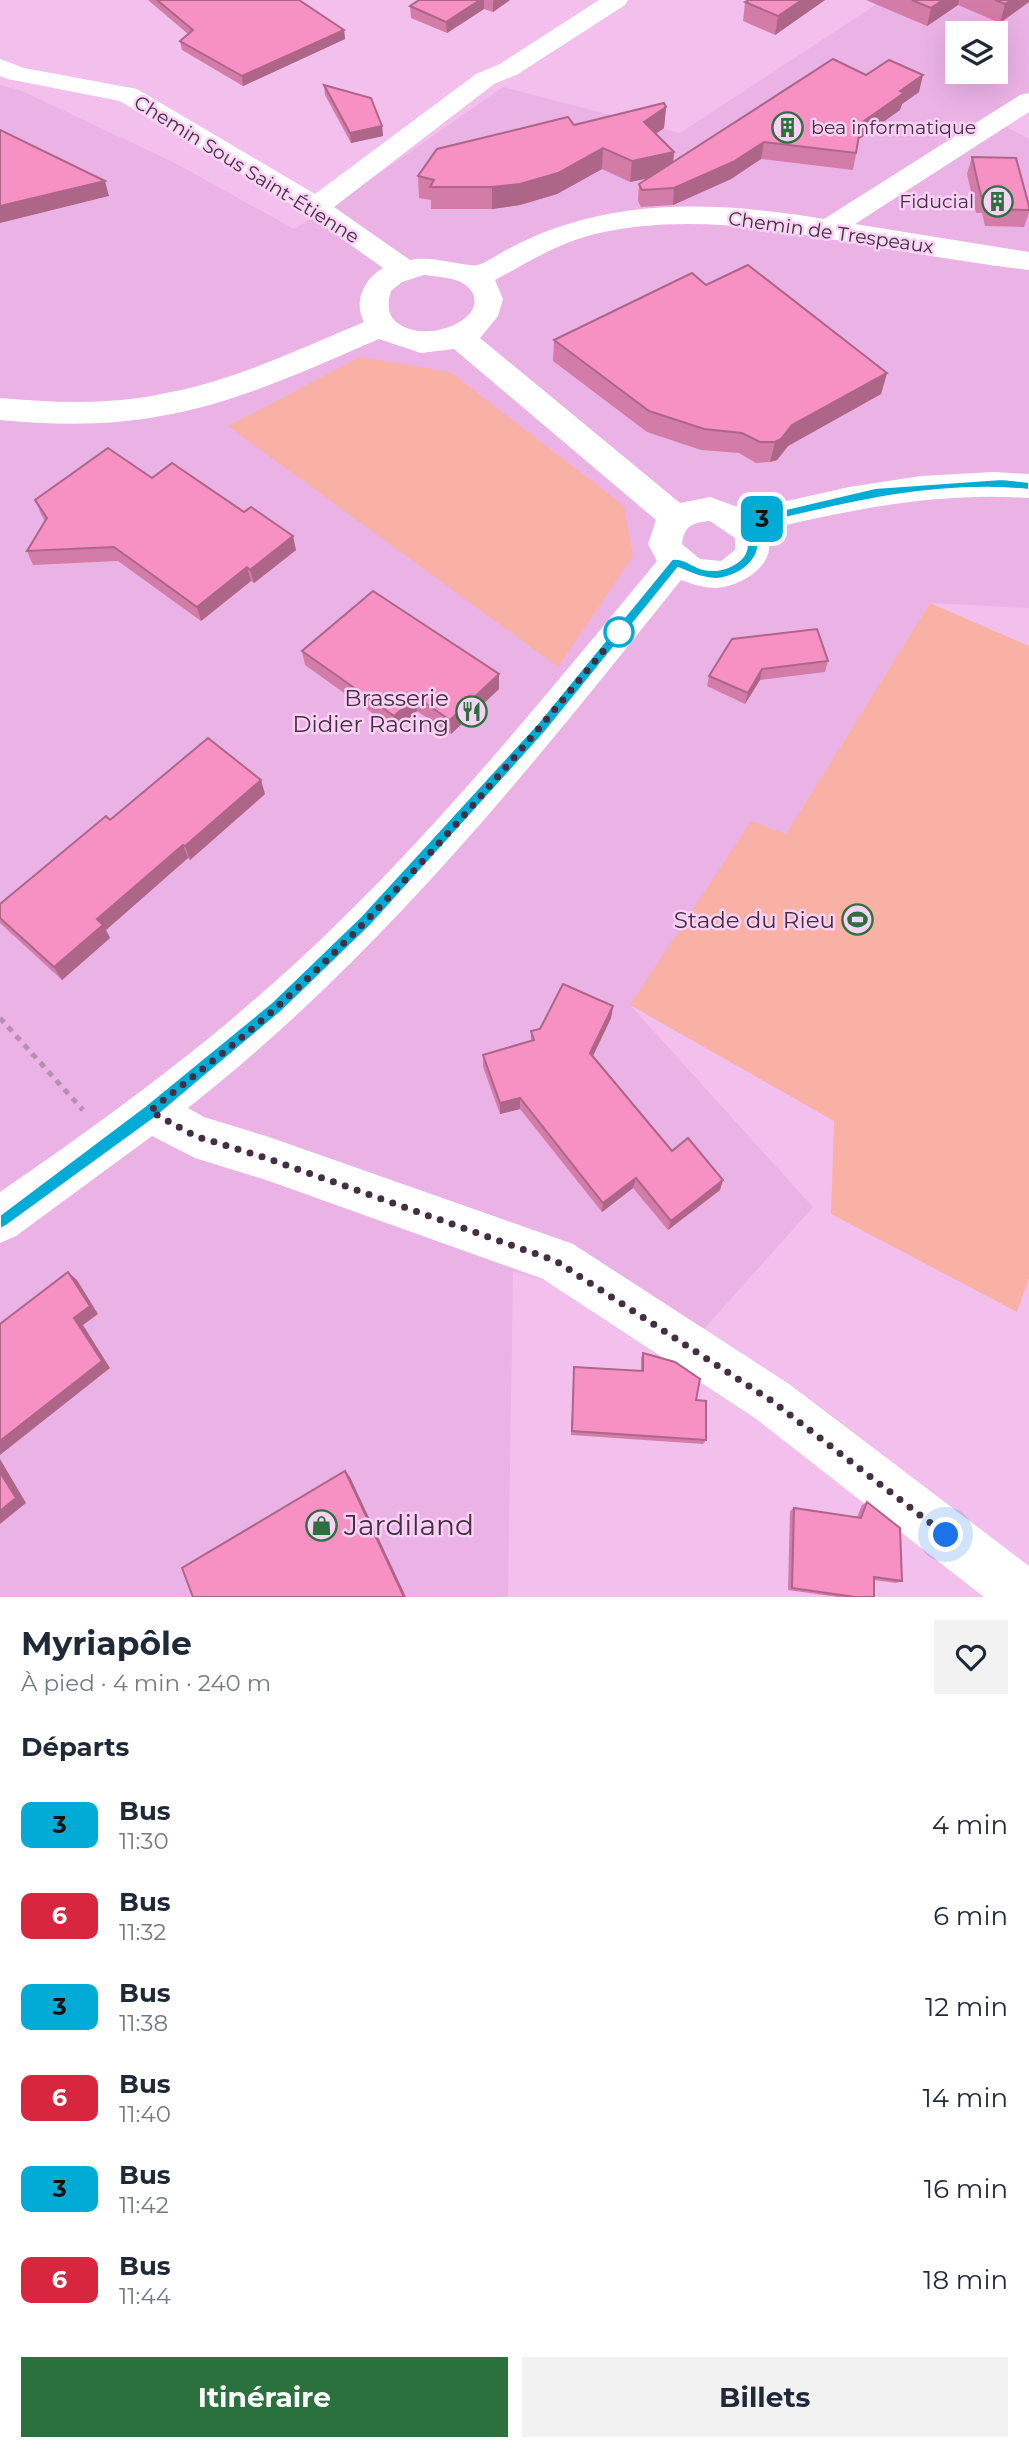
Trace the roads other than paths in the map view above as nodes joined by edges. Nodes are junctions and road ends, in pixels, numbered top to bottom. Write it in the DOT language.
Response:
graph roads {
  1 [pos="614,0"];
  2 [pos="0,67"];
  3 [pos="1029,101"];
  4 [pos="316,207"];
  5 [pos="827,230"];
  6 [pos="1029,261"];
  7 [pos="405,270"];
  8 [pos="476,278"];
  9 [pos="381,326"];
  10 [pos="458,337"];
  11 [pos="0,409"];
  12 [pos="1029,486"];
  13 [pos="676,518"];
  14 [pos="744,523"];
  15 [pos="676,562"];
  16 [pos="150,1111"];
  17 [pos="0,1220"];
  18 [pos="1027,1597"];
  1 -- 4 [label="street"];
  2 -- 4 [label="street, Chemin Sous Saint-Étienne"];
  3 -- 5 [label="street"];
  4 -- 7 [label="street, Chemin Sous Saint-Étienne"];
  5 -- 6 [label="street, Chemin de Trespeaux"];
  5 -- 8 [label="street, Chemin de Trespeaux"];
  7 -- 8 [label="street"];
  7 -- 9 [label="street"];
  8 -- 10 [label="street"];
  9 -- 10 [label="street"];
  9 -- 11 [label="street"];
  10 -- 13 [label="street"];
  12 -- 14 [label="street"];
  13 -- 14 [label="street"];
  13 -- 15 [label="street"];
  14 -- 15 [label="street"];
  15 -- 16 [label="street"];
  16 -- 17 [label="street"];
  16 -- 18 [label="street"];
}
